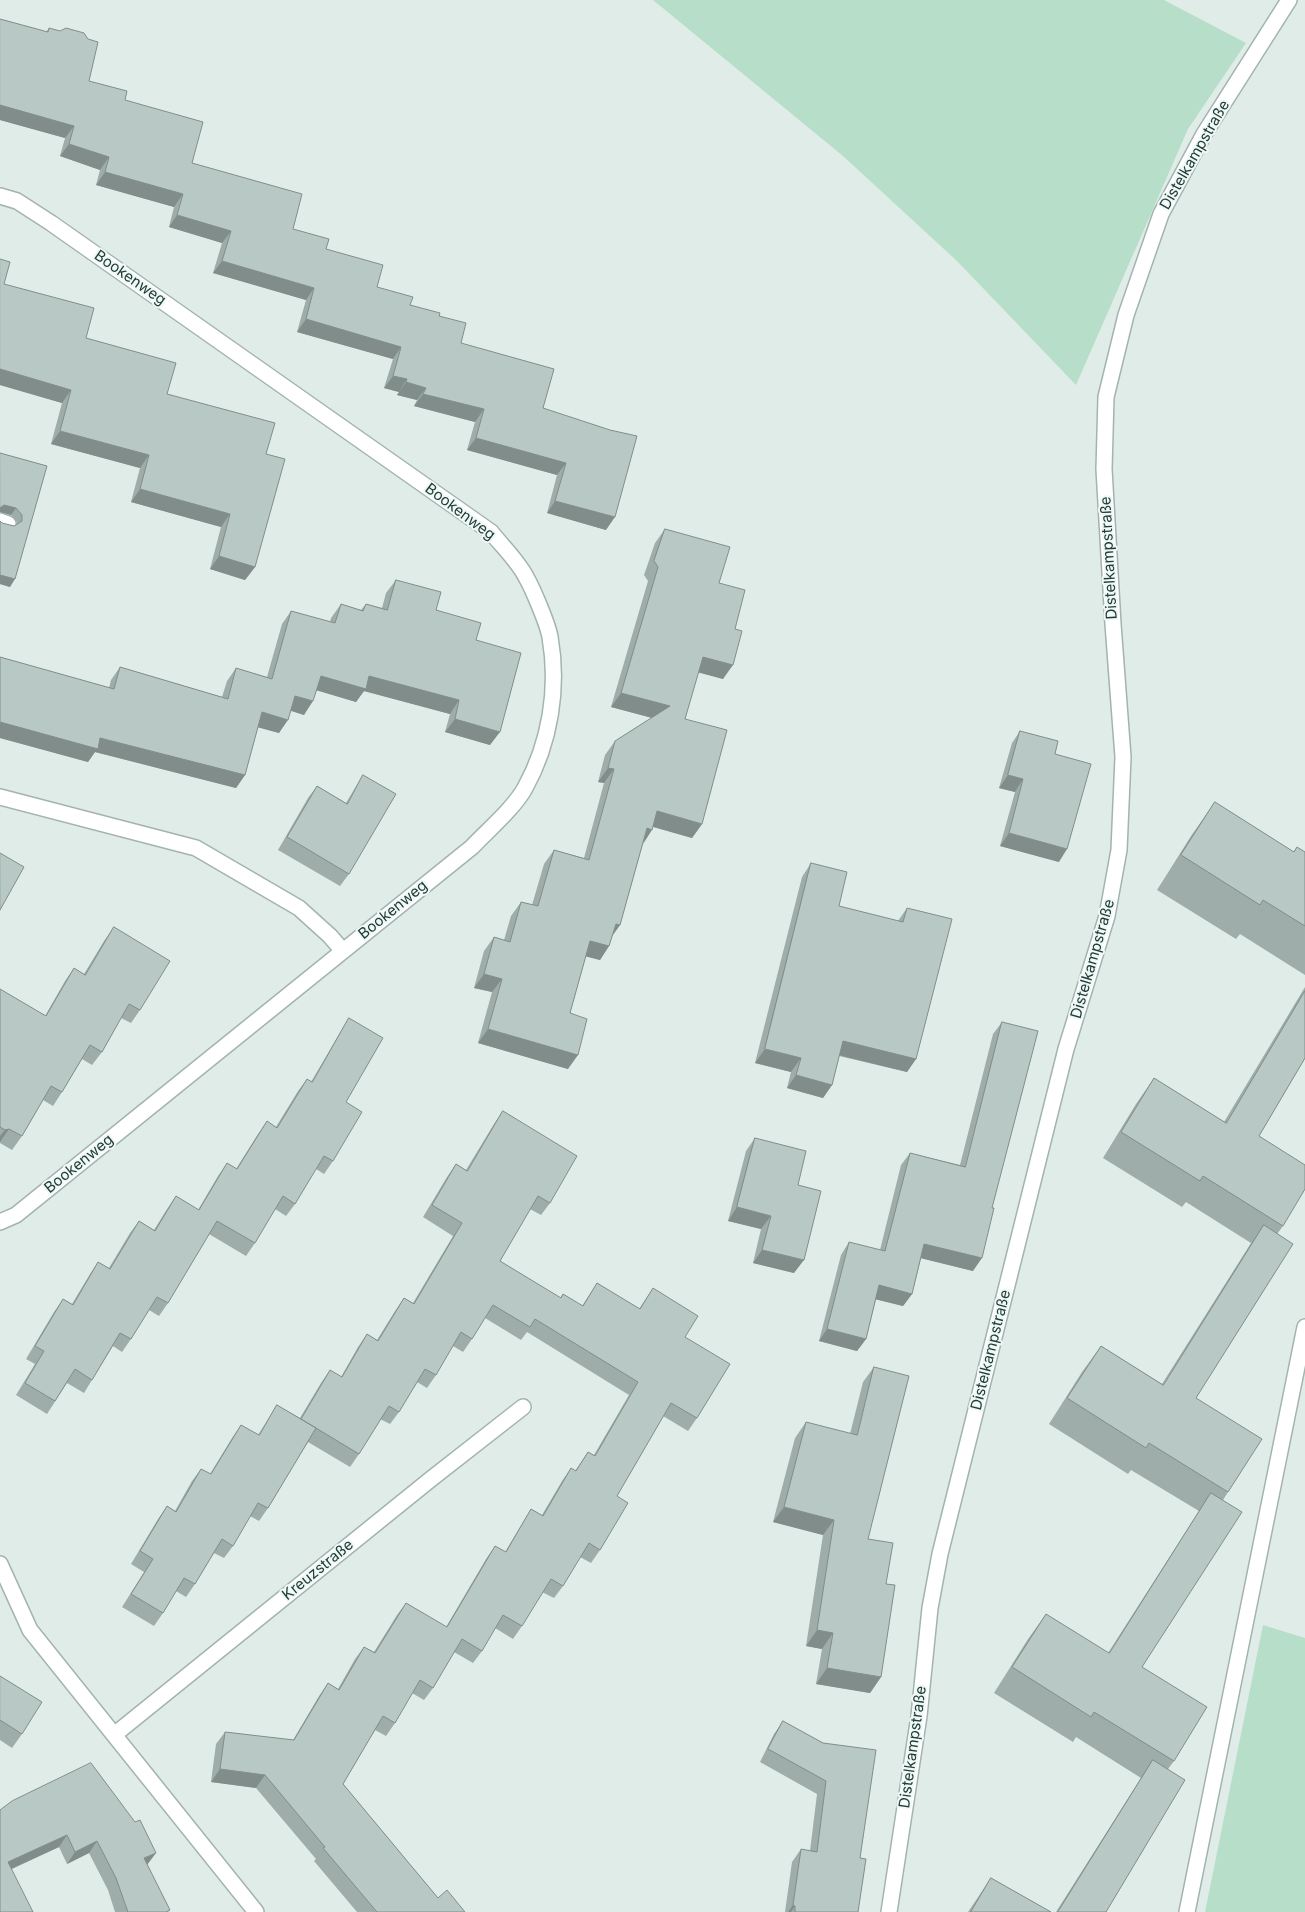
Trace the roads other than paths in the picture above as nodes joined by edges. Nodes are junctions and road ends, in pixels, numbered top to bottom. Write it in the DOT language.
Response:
graph roads {
  1 [pos="1289,0"];
  2 [pos="0,196"];
  3 [pos="0,797"];
  4 [pos="343,951"];
  5 [pos="0,1222"];
  6 [pos="1305,1327"];
  7 [pos="524,1407"];
  8 [pos="0,1564"];
  9 [pos="114,1735"];
  10 [pos="256,1912"];
  11 [pos="889,1912"];
  12 [pos="1187,1912"];
  1 -- 11 [label="street, Distelkampstraße"];
  2 -- 4 [label="street, Bookenweg"];
  3 -- 4 [label="street"];
  4 -- 5 [label="street, Bookenweg"];
  6 -- 12 [label="street"];
  7 -- 9 [label="street, Kreuzstraße"];
  8 -- 9 [label="street"];
  9 -- 10 [label="street"];
}
